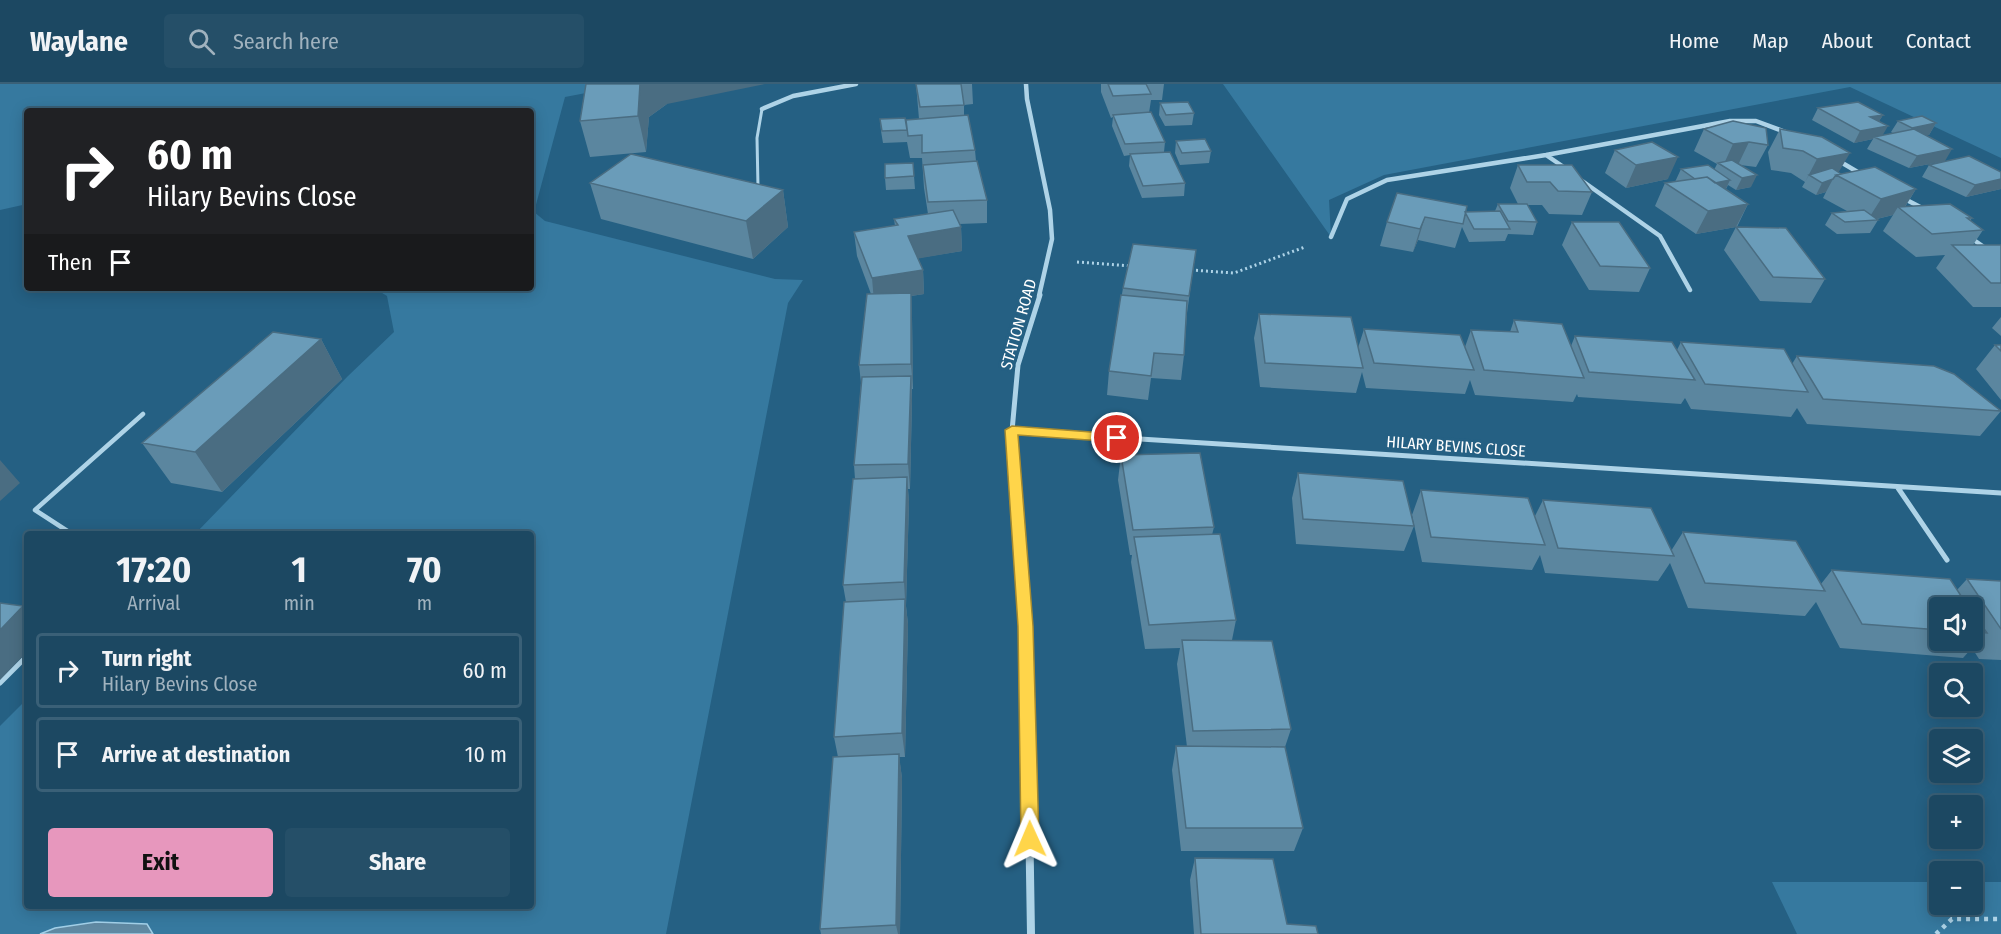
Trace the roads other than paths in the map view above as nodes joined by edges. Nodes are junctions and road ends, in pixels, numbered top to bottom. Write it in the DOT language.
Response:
graph roads {
  1 [pos="856,84"];
  2 [pos="1026,84"];
  3 [pos="762,109"];
  4 [pos="1795,136"];
  5 [pos="1546,155"];
  6 [pos="1836,160"];
  7 [pos="1866,177"];
  8 [pos="1897,194"];
  9 [pos="758,195"];
  10 [pos="1928,212"];
  11 [pos="1966,235"];
  12 [pos="1330,237"];
  13 [pos="2001,259"];
  14 [pos="1690,290"];
  15 [pos="143,414"];
  16 [pos="1012,430"];
  17 [pos="1898,488"];
  18 [pos="2001,494"];
  19 [pos="67,531"];
  20 [pos="1947,560"];
  21 [pos="24,659"];
  22 [pos="0,683"];
  23 [pos="1032,934"];
  1 -- 3 [label="street"];
  2 -- 16 [label="street, STATION ROAD"];
  3 -- 9 [label="lane"];
  4 -- 5 [label="street"];
  5 -- 12 [label="street"];
  5 -- 14 [label="street"];
  6 -- 7 [label="street"];
  8 -- 10 [label="street"];
  11 -- 13 [label="street"];
  15 -- 19 [label="lane"];
  16 -- 17 [label="street, HILARY BEVINS CLOSE"];
  16 -- 23 [label="street, STATION ROAD"];
  17 -- 18 [label="street, HILARY BEVINS CLOSE"];
  17 -- 20 [label="street"];
  21 -- 22 [label="lane"];
}
